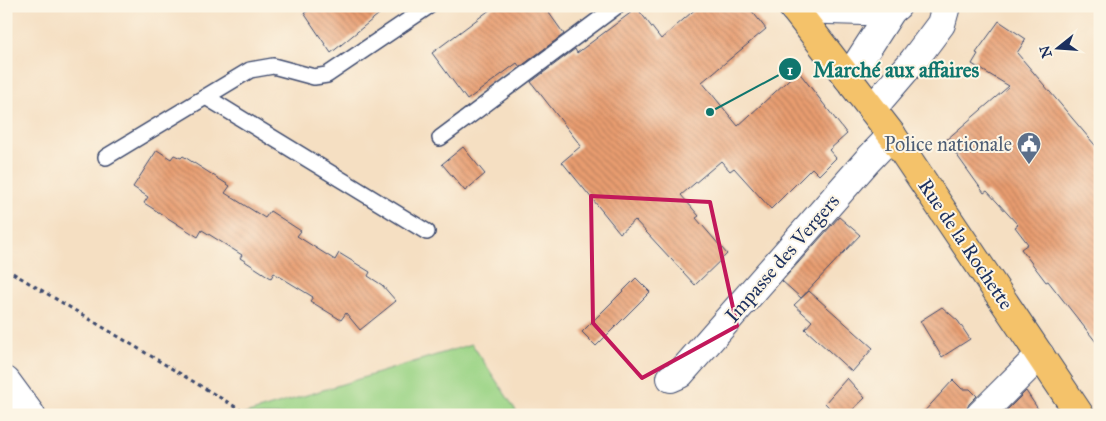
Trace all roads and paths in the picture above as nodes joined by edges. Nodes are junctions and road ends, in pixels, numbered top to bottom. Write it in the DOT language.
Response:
graph roads {
  1 [pos="430,6"];
  2 [pos="617,6"];
  3 [pos="946,6"];
  4 [pos="793,8"];
  5 [pos="894,8"];
  6 [pos="848,78"];
  7 [pos="206,97"];
  8 [pos="872,109"];
  9 [pos="892,135"];
  10 [pos="440,138"];
  11 [pos="106,157"];
  12 [pos="427,232"];
  13 [pos="6,269"];
  14 [pos="1040,355"];
  15 [pos="671,378"];
  16 [pos="6,381"];
  17 [pos="31,415"];
  18 [pos="249,415"];
  19 [pos="980,415"];
  20 [pos="1080,415"];
  1 -- 7 [label="lane"];
  2 -- 10 [label="lane"];
  3 -- 8 [label="street"];
  4 -- 5 [label="street"];
  4 -- 6 [label="main road, Rue de la Rochette"];
  5 -- 6 [label="street"];
  6 -- 8 [label="main road, Rue de la Rochette"];
  7 -- 11 [label="lane"];
  7 -- 12 [label="lane"];
  8 -- 9 [label="main road, Rue de la Rochette"];
  9 -- 14 [label="main road, Rue de la Rochette"];
  9 -- 15 [label="street, Impasse des Vergers"];
  13 -- 18 [label="path"];
  14 -- 19 [label="street"];
  14 -- 20 [label="main road, Rue de la Rochette"];
  16 -- 17 [label="street"];
}
